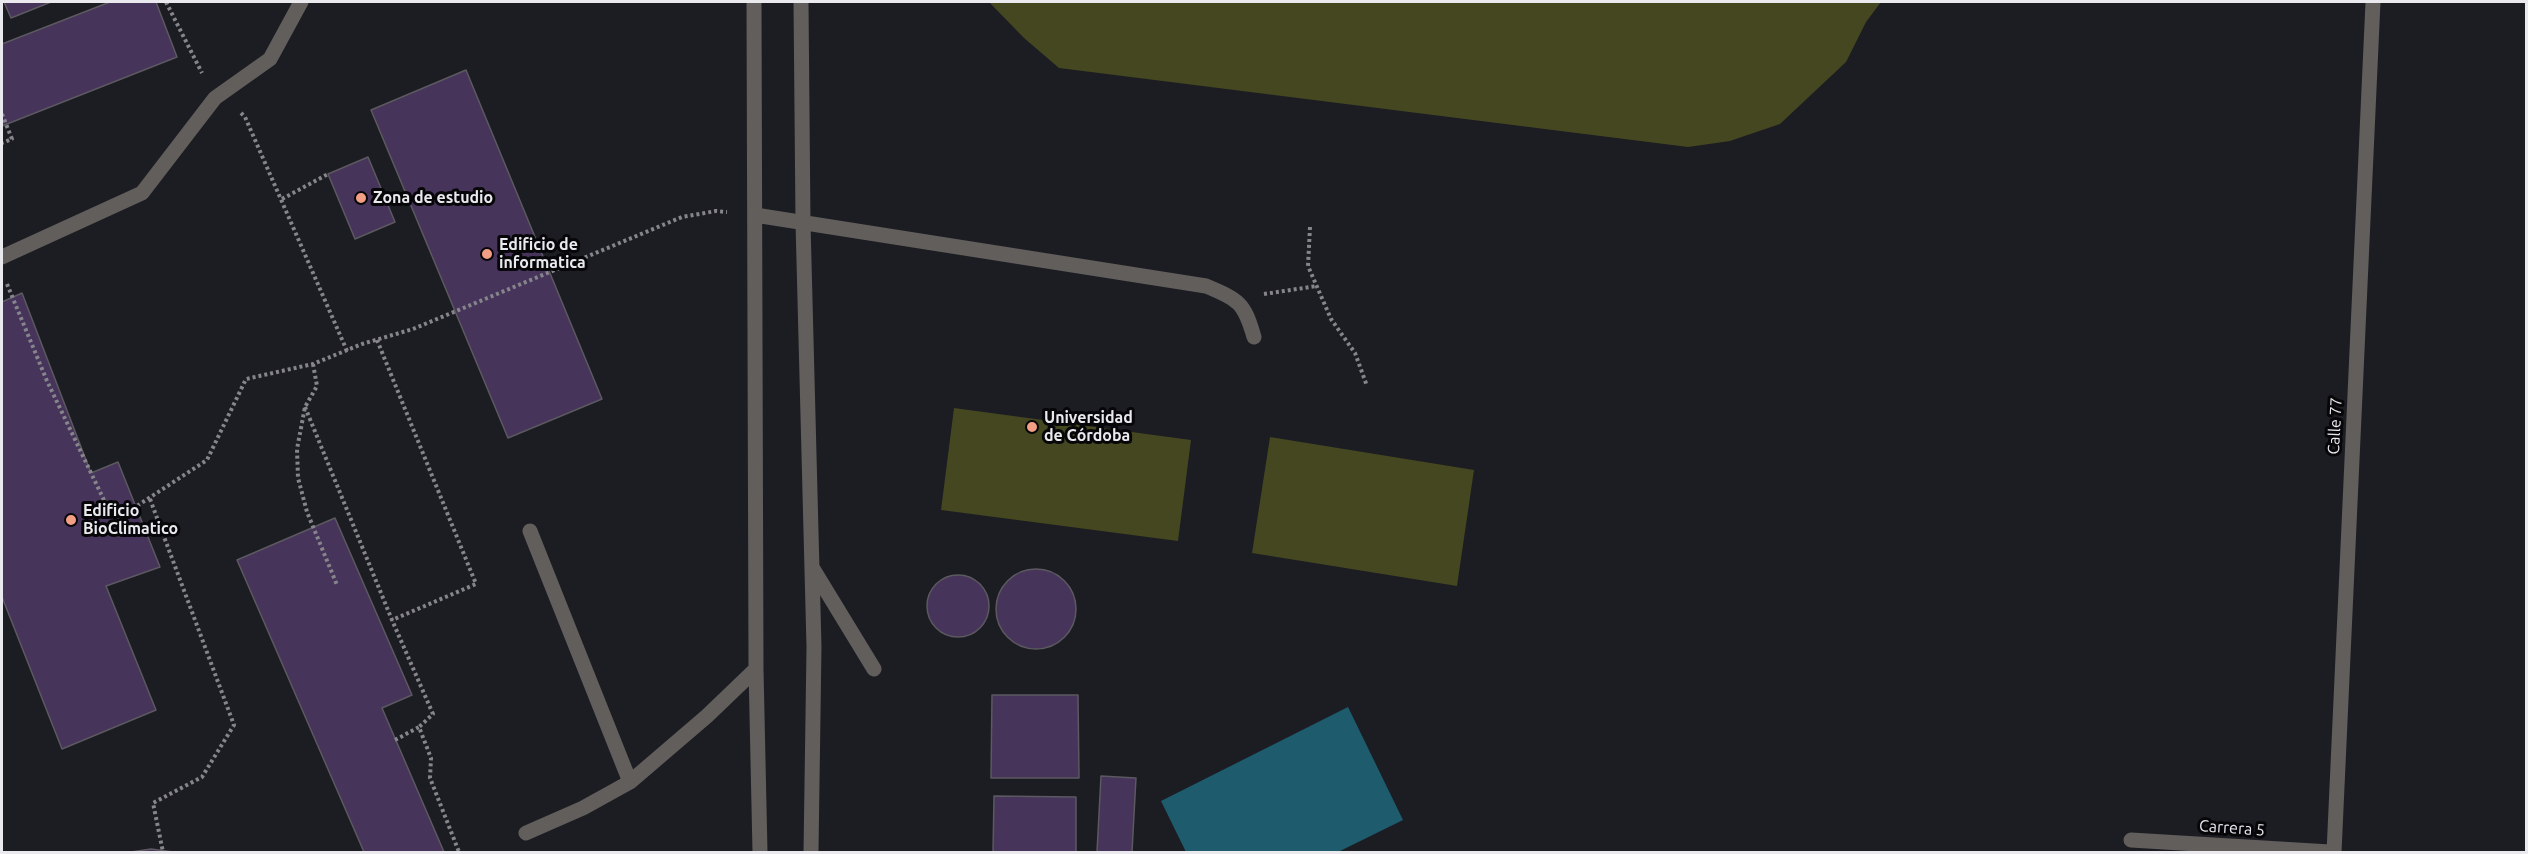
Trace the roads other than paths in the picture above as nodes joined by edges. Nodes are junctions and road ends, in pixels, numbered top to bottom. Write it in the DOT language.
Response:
graph roads {
  1 [pos="301,2"];
  2 [pos="754,2"];
  3 [pos="801,2"];
  4 [pos="2373,2"];
  5 [pos="755,215"];
  6 [pos="803,224"];
  7 [pos="2,257"];
  8 [pos="1254,337"];
  9 [pos="530,531"];
  10 [pos="812,568"];
  11 [pos="756,669"];
  12 [pos="874,669"];
  13 [pos="630,782"];
  14 [pos="526,833"];
  15 [pos="2131,840"];
  16 [pos="760,852"];
  17 [pos="811,852"];
  18 [pos="2332,852"];
  1 -- 7 [label="street"];
  2 -- 5 [label="street"];
  3 -- 6 [label="street"];
  4 -- 18 [label="street, Calle 77"];
  5 -- 6 [label="street"];
  5 -- 11 [label="street"];
  6 -- 8 [label="street"];
  6 -- 10 [label="street"];
  9 -- 13 [label="street"];
  10 -- 12 [label="street"];
  10 -- 17 [label="street"];
  11 -- 13 [label="street"];
  11 -- 16 [label="street"];
  13 -- 14 [label="street"];
  15 -- 18 [label="street, Carrera 5"];
}
